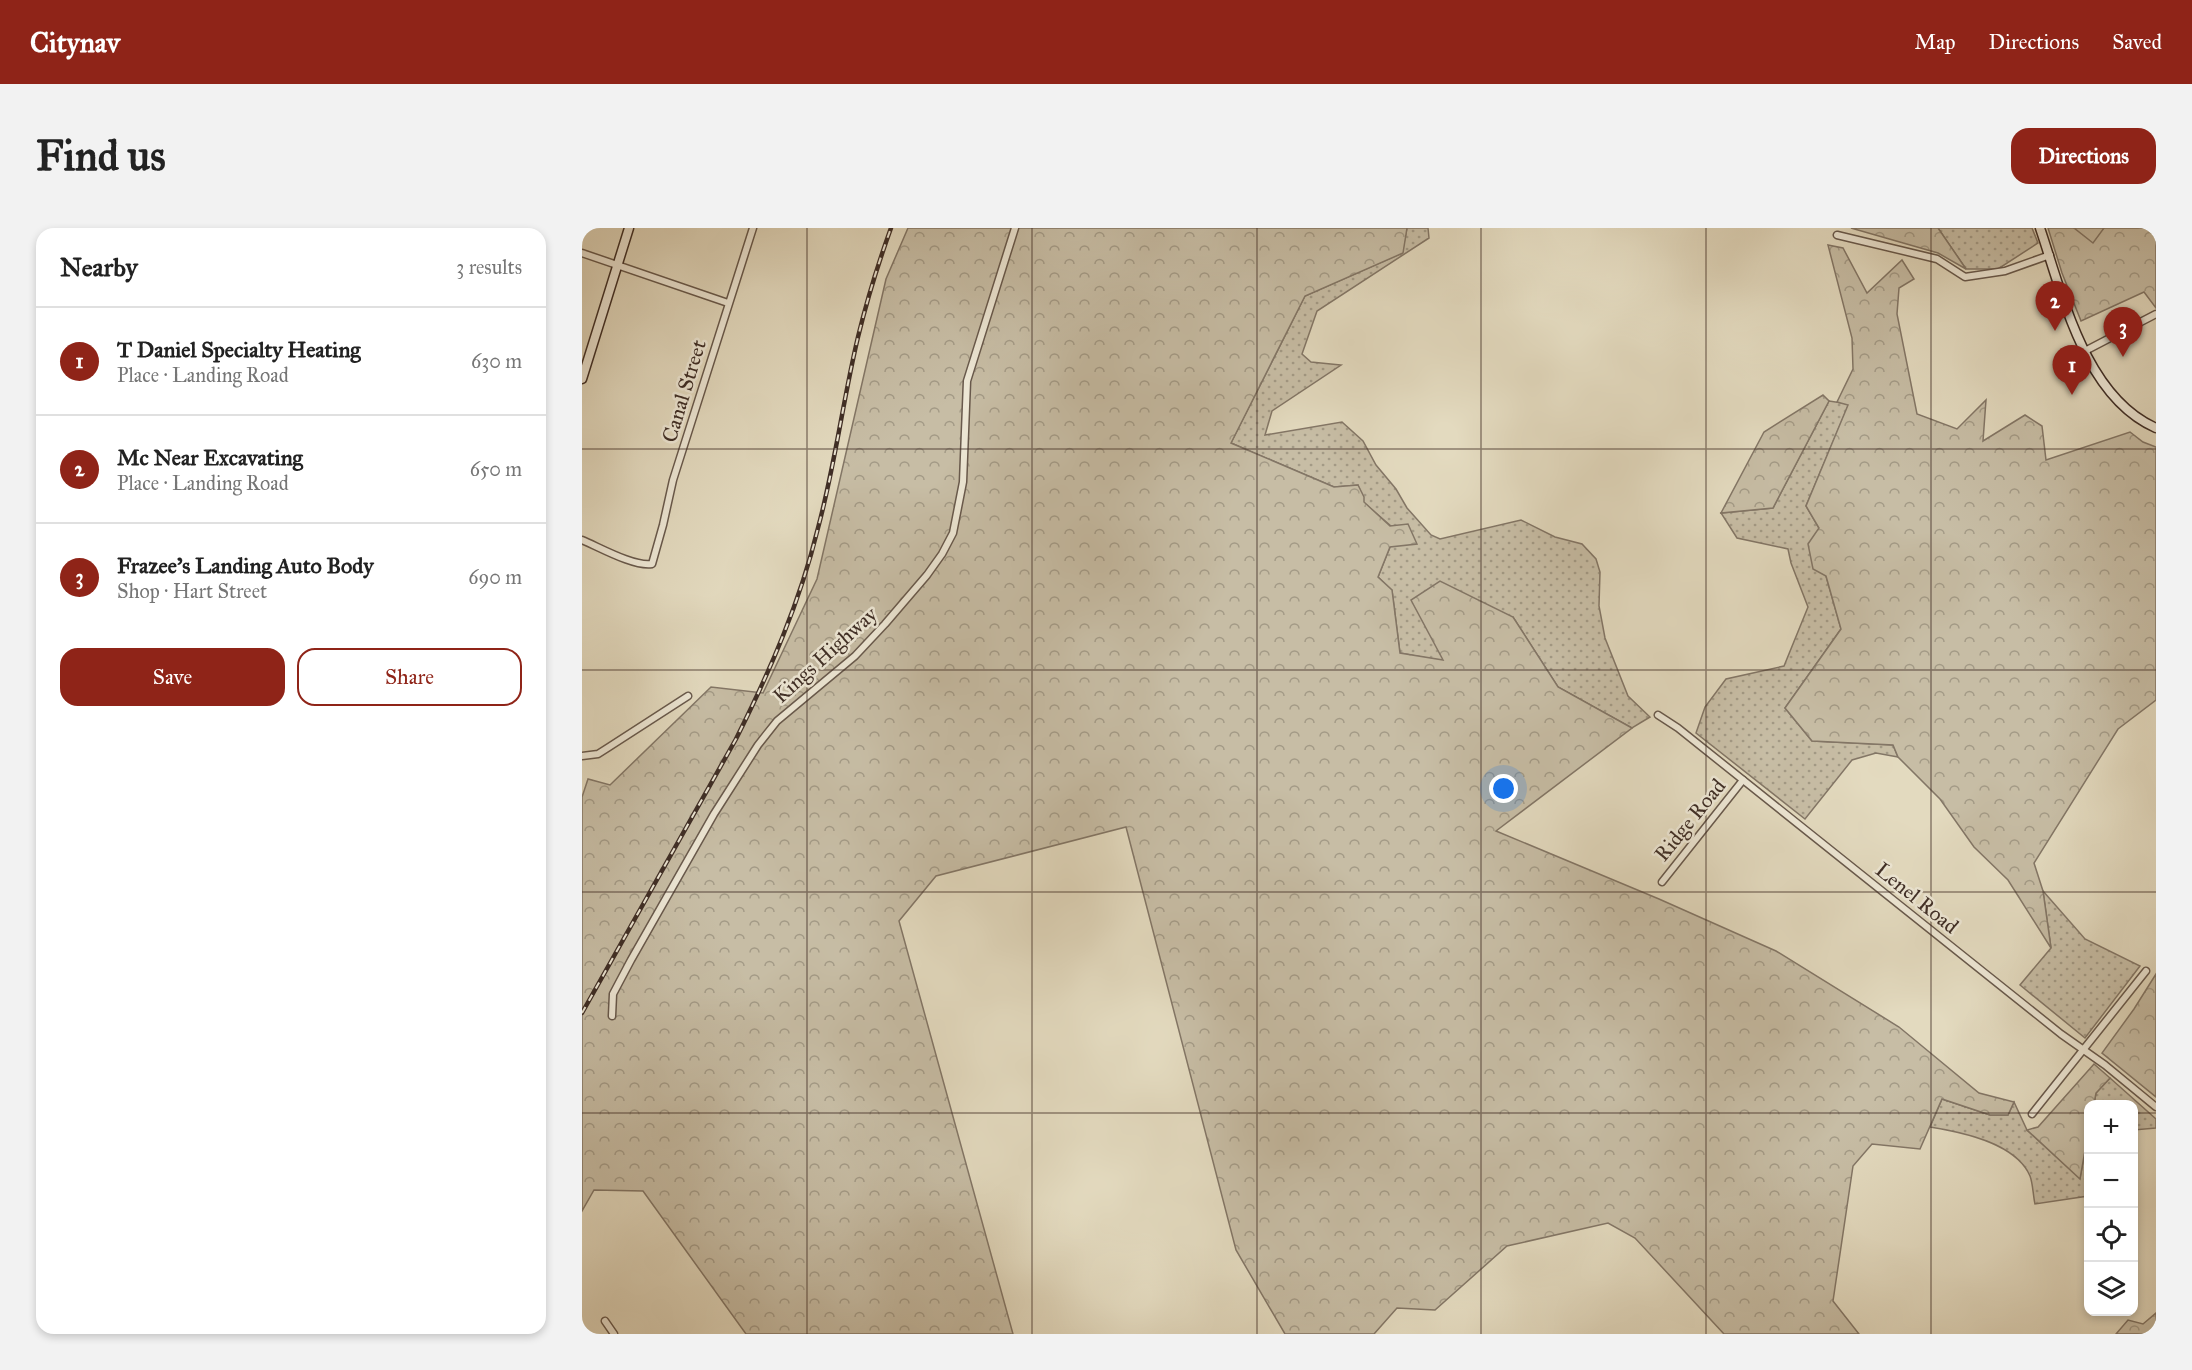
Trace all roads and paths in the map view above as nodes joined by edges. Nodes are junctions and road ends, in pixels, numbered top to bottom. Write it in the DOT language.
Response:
graph roads {
  1 [pos="629,228"];
  2 [pos="753,228"];
  3 [pos="1016,228"];
  4 [pos="2040,228"];
  5 [pos="1838,235"];
  6 [pos="582,253"];
  7 [pos="2050,255"];
  8 [pos="618,264"];
  9 [pos="728,303"];
  10 [pos="2156,314"];
  11 [pos="2085,351"];
  12 [pos="582,379"];
  13 [pos="2156,428"];
  14 [pos="582,540"];
  15 [pos="688,696"];
  16 [pos="1658,715"];
  17 [pos="582,756"];
  18 [pos="1743,780"];
  19 [pos="1662,882"];
  20 [pos="2146,971"];
  21 [pos="612,1016"];
  22 [pos="2082,1049"];
  23 [pos="2156,1107"];
  24 [pos="2032,1114"];
  25 [pos="605,1321"];
  26 [pos="614,1334"];
  1 -- 8 [label="main road"];
  2 -- 9 [label="street, Canal Street"];
  3 -- 21 [label="street, Kings Highway"];
  4 -- 7 [label="main road"];
  5 -- 7 [label="street"];
  6 -- 8 [label="street"];
  7 -- 11 [label="main road"];
  8 -- 9 [label="street"];
  8 -- 12 [label="main road"];
  9 -- 14 [label="street, Canal Street"];
  10 -- 11 [label="street"];
  11 -- 13 [label="main road"];
  15 -- 17 [label="street"];
  16 -- 18 [label="street, Lenel Road"];
  18 -- 19 [label="street, Ridge Road"];
  18 -- 22 [label="street, Lenel Road"];
  20 -- 22 [label="street"];
  22 -- 23 [label="street, Lenel Road"];
  22 -- 24 [label="street"];
  25 -- 26 [label="street"];
}
